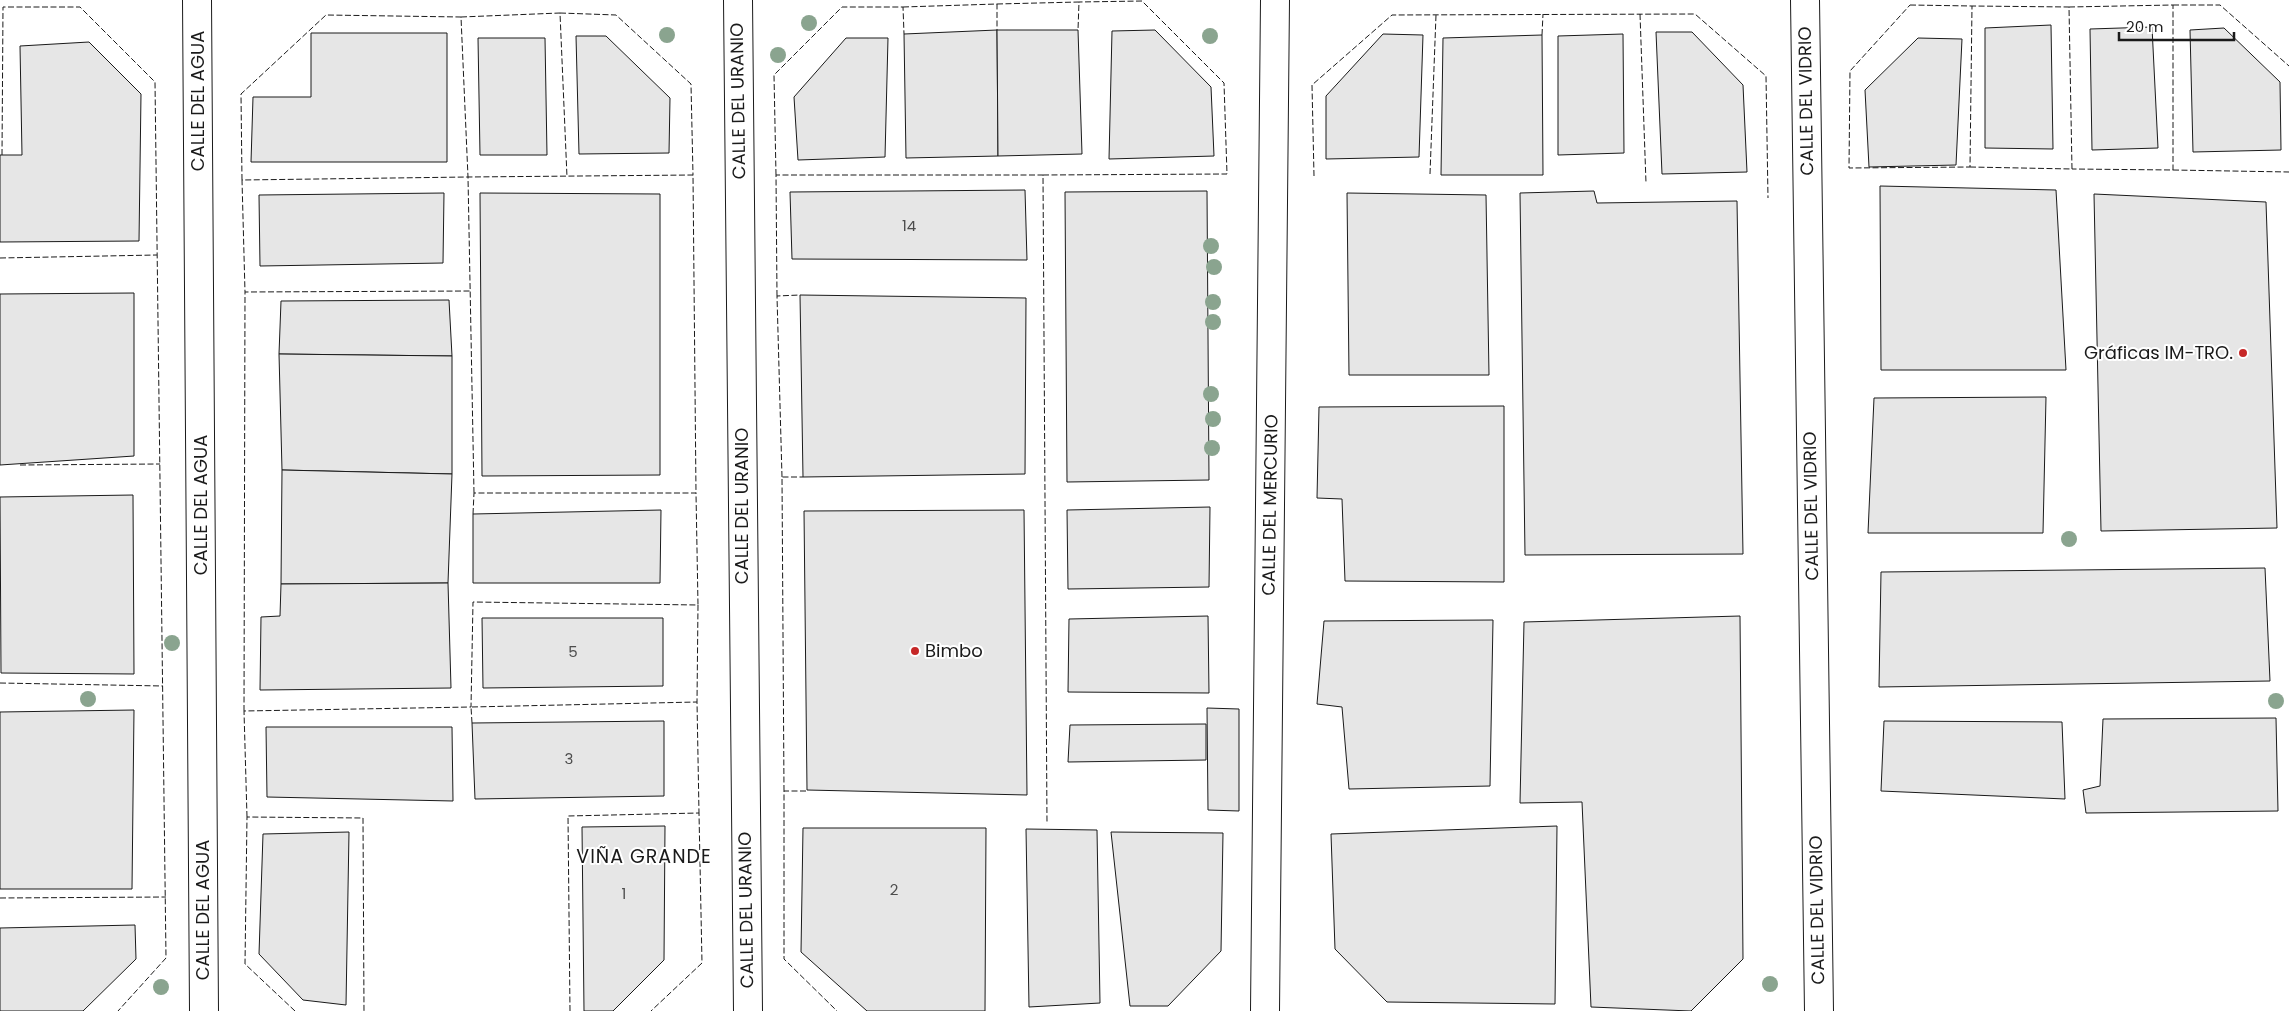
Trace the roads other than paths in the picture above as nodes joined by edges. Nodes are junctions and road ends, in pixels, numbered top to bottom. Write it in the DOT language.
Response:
graph roads {
  1 [pos="197,0"];
  2 [pos="738,0"];
  3 [pos="1276,0"];
  4 [pos="1805,0"];
  5 [pos="204,1011"];
  6 [pos="748,1011"];
  7 [pos="1265,1011"];
  8 [pos="1819,1011"];
  1 -- 5 [label="street, CALLE DEL AGUA"];
  2 -- 6 [label="street, CALLE DEL URANIO"];
  3 -- 7 [label="street, CALLE DEL MERCURIO"];
  4 -- 8 [label="street, CALLE DEL VIDRIO"];
}
